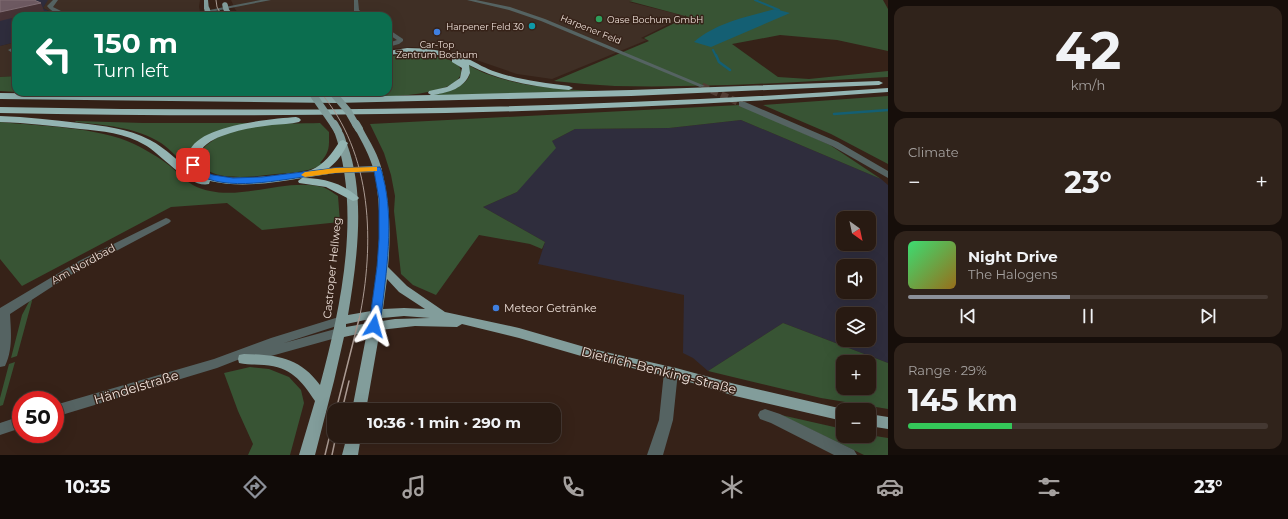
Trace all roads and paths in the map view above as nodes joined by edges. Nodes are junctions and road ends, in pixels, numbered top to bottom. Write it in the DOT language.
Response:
graph roads {
  1 [pos="56,0"];
  2 [pos="206,0"];
  3 [pos="269,0"];
  4 [pos="356,0"];
  5 [pos="469,0"];
  6 [pos="60,12"];
  7 [pos="203,12"];
  8 [pos="208,12"];
  9 [pos="358,12"];
  10 [pos="392,34"];
  11 [pos="392,44"];
  12 [pos="392,53"];
  13 [pos="392,54"];
  14 [pos="888,84"];
  15 [pos="702,86"];
  16 [pos="888,90"];
  17 [pos="651,91"];
  18 [pos="0,96"];
  19 [pos="312,96"];
  20 [pos="335,96"];
  21 [pos="744,101"];
  22 [pos="0,103"];
  23 [pos="0,110"];
  24 [pos="0,118"];
  25 [pos="343,143"];
  26 [pos="377,169"];
  27 [pos="350,172"];
  28 [pos="305,175"];
  29 [pos="888,175"];
  30 [pos="268,183"];
  31 [pos="353,198"];
  32 [pos="166,221"];
  33 [pos="382,267"];
  34 [pos="2,312"];
  35 [pos="443,315"];
  36 [pos="342,320"];
  37 [pos="375,320"];
  38 [pos="475,324"];
  39 [pos="339,333"];
  40 [pos="244,358"];
  41 [pos="0,362"];
  42 [pos="217,363"];
  43 [pos="671,372"];
  44 [pos="322,400"];
  45 [pos="360,403"];
  46 [pos="64,408"];
  47 [pos="836,413"];
  48 [pos="765,415"];
  49 [pos="876,421"];
  50 [pos="888,423"];
  51 [pos="12,425"];
  52 [pos="0,429"];
  53 [pos="353,443"];
  54 [pos="307,455"];
  55 [pos="350,455"];
  56 [pos="655,455"];
  57 [pos="849,455"];
  1 -- 6 [label="street"];
  2 -- 8 [label="main road"];
  3 -- 7 [label="street"];
  4 -- 9 [label="street"];
  5 -- 15 [label="street, Harpener Feld"];
  10 -- 11 [label="street"];
  12 -- 17 [label="highway"];
  13 -- 19 [label="highway"];
  14 -- 17 [label="highway"];
  14 -- 22 [label="highway"];
  16 -- 21 [label="highway"];
  17 -- 19 [label="highway"];
  18 -- 19 [label="highway"];
  19 -- 25 [label="main road, Castroper Hellweg, bridge"];
  20 -- 26 [label="main road, bridge"];
  21 -- 23 [label="highway"];
  21 -- 28 [label="highway"];
  21 -- 29 [label="street"];
  24 -- 30 [label="highway"];
  25 -- 27 [label="main road, Castroper Hellweg"];
  25 -- 28 [label="highway"];
  26 -- 27 [label="highway"];
  26 -- 33 [label="main road"];
  27 -- 28 [label="highway"];
  27 -- 30 [label="highway"];
  27 -- 31 [label="main road, Castroper Hellweg"];
  30 -- 31 [label="highway"];
  31 -- 36 [label="main road, Castroper Hellweg"];
  32 -- 34 [label="street, Am Nordbad"];
  33 -- 35 [label="main road, Dietrich-Benking-Straße"];
  33 -- 37 [label="main road"];
  34 -- 41 [label="street, Am Nordbad"];
  35 -- 37 [label="main road, Dietrich-Benking-Straße"];
  35 -- 38 [label="main road, Dietrich-Benking-Straße"];
  36 -- 37 [label="main road"];
  36 -- 39 [label="main road, Castroper Hellweg"];
  36 -- 42 [label="street, Händelstraße"];
  37 -- 38 [label="main road, Dietrich-Benking-Straße"];
  37 -- 39 [label="main road"];
  37 -- 45 [label="main road"];
  38 -- 43 [label="main road, Dietrich-Benking-Straße"];
  39 -- 40 [label="street, Händelstraße"];
  39 -- 44 [label="main road, Castroper Hellweg"];
  40 -- 42 [label="street, Händelstraße"];
  40 -- 44 [label="main road, Händelstraße"];
  42 -- 46 [label="street, Händelstraße"];
  43 -- 47 [label="main road, Dietrich-Benking-Straße"];
  43 -- 56 [label="street"];
  44 -- 54 [label="main road, Castroper Hellweg"];
  48 -- 57 [label="street"];
  49 -- 50 [label="main road"];
  51 -- 52 [label="street"];
  53 -- 55 [label="main road"];
}
